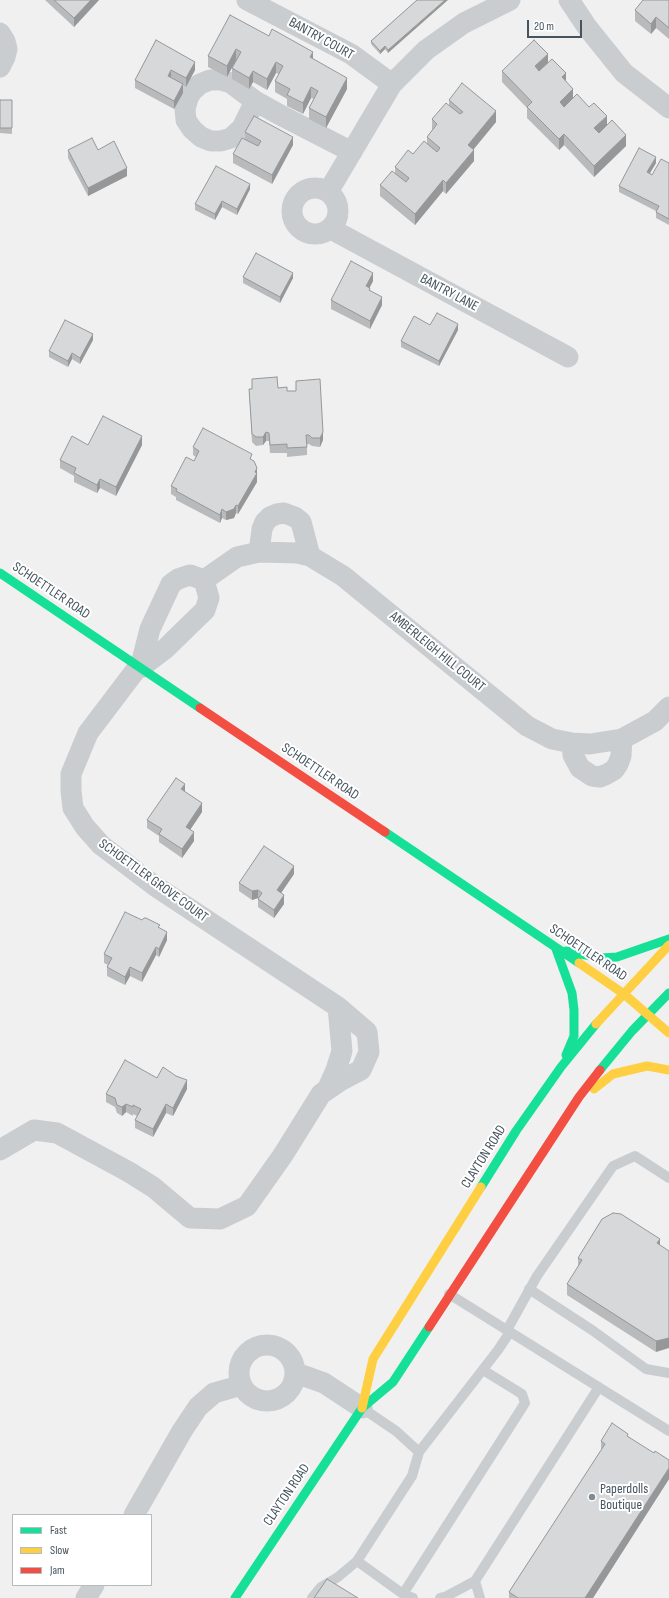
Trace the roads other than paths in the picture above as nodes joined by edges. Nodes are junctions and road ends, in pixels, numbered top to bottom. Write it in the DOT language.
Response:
graph roads {
  1 [pos="247,0"];
  2 [pos="510,0"];
  3 [pos="569,0"];
  4 [pos="0,33"];
  5 [pos="0,67"];
  6 [pos="392,84"];
  7 [pos="255,101"];
  8 [pos="669,108"];
  9 [pos="352,152"];
  10 [pos="328,192"];
  11 [pos="331,229"];
  12 [pos="568,357"];
  13 [pos="260,552"];
  14 [pos="310,556"];
  15 [pos="0,573"];
  16 [pos="204,580"];
  17 [pos="139,667"];
  18 [pos="669,707"];
  19 [pos="622,739"];
  20 [pos="572,743"];
  21 [pos="669,939"];
  22 [pos="669,945"];
  23 [pos="556,948"];
  24 [pos="669,993"];
  25 [pos="624,994"];
  26 [pos="648,1014"];
  27 [pos="669,1033"];
  28 [pos="561,1067"];
  29 [pos="669,1070"];
  30 [pos="579,1097"];
  31 [pos="0,1150"];
  32 [pos="669,1178"];
  33 [pos="529,1289"];
  34 [pos="449,1294"];
  35 [pos="509,1331"];
  36 [pos="483,1370"];
  37 [pos="296,1373"];
  38 [pos="669,1373"];
  39 [pos="242,1385"];
  40 [pos="598,1387"];
  41 [pos="362,1408"];
  42 [pos="669,1431"];
  43 [pos="419,1452"];
  44 [pos="135,1514"];
  45 [pos="357,1561"];
  46 [pos="475,1581"];
  47 [pos="93,1586"];
  48 [pos="403,1594"];
  49 [pos="86,1598"];
  50 [pos="236,1598"];
  51 [pos="312,1598"];
  52 [pos="413,1598"];
  53 [pos="440,1598"];
  54 [pos="480,1598"];
  1 -- 6 [label="street, BANTRY COURT"];
  2 -- 6 [label="street"];
  3 -- 8 [label="street"];
  4 -- 5 [label="street"];
  6 -- 9 [label="street"];
  7 -- 9 [label="street"];
  9 -- 10 [label="street"];
  10 -- 11 [label="street"];
  10 -- 11 [label="street"];
  11 -- 12 [label="street, BANTRY LANE"];
  13 -- 14 [label="street, AMBERLEIGH HILL COURT"];
  13 -- 14 [label="street"];
  13 -- 16 [label="street, AMBERLEIGH HILL COURT"];
  14 -- 20 [label="street, AMBERLEIGH HILL COURT"];
  15 -- 17 [label="main road, SCHOETTLER ROAD"];
  16 -- 17 [label="street"];
  16 -- 17 [label="street"];
  17 -- 23 [label="main road, SCHOETTLER ROAD"];
  17 -- 31 [label="street, SCHOETTLER GROVE COURT"];
  18 -- 19 [label="street, AMBERLEIGH HILL COURT"];
  19 -- 20 [label="street, AMBERLEIGH HILL COURT"];
  19 -- 20 [label="street"];
  21 -- 23 [label="main road"];
  22 -- 25 [label="main road, CLAYTON ROAD"];
  23 -- 25 [label="main road, SCHOETTLER ROAD"];
  23 -- 28 [label="main road"];
  24 -- 26 [label="main road, CLAYTON ROAD"];
  25 -- 26 [label="main road, SCHOETTLER ROAD"];
  25 -- 28 [label="main road, CLAYTON ROAD"];
  26 -- 27 [label="main road, SCHOETTLER ROAD"];
  26 -- 30 [label="main road, CLAYTON ROAD"];
  28 -- 41 [label="main road, CLAYTON ROAD"];
  29 -- 30 [label="main road"];
  30 -- 34 [label="main road, CLAYTON ROAD"];
  32 -- 33 [label="lane"];
  33 -- 35 [label="lane"];
  33 -- 38 [label="lane"];
  34 -- 35 [label="lane"];
  34 -- 41 [label="main road, CLAYTON ROAD"];
  35 -- 36 [label="lane"];
  35 -- 40 [label="lane"];
  36 -- 43 [label="lane"];
  36 -- 48 [label="lane"];
  37 -- 39 [label="street"];
  37 -- 39 [label="street"];
  37 -- 41 [label="street"];
  39 -- 44 [label="street"];
  40 -- 42 [label="lane"];
  40 -- 46 [label="lane"];
  41 -- 43 [label="lane"];
  41 -- 50 [label="main road, CLAYTON ROAD"];
  43 -- 45 [label="lane"];
  45 -- 48 [label="lane"];
  45 -- 51 [label="lane"];
  46 -- 53 [label="lane"];
  46 -- 54 [label="lane"];
  47 -- 49 [label="street"];
  48 -- 52 [label="lane"];
}
